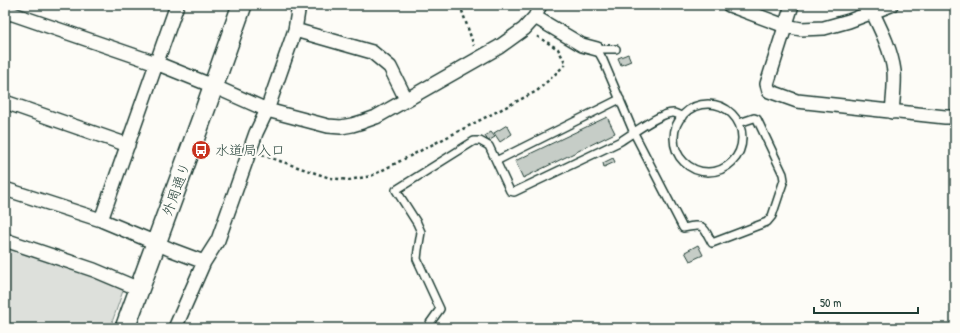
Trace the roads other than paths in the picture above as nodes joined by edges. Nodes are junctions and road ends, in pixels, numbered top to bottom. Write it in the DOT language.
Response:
graph roads {
  1 [pos="177,5"];
  2 [pos="242,5"];
  3 [pos="300,5"];
  4 [pos="729,5"];
  5 [pos="792,5"];
  6 [pos="891,5"];
  7 [pos="870,8"];
  8 [pos="537,11"];
  9 [pos="5,13"];
  10 [pos="785,26"];
  11 [pos="295,30"];
  12 [pos="597,49"];
  13 [pos="616,49"];
  14 [pos="156,63"];
  15 [pos="213,86"];
  16 [pos="406,99"];
  17 [pos="620,99"];
  18 [pos="5,102"];
  19 [pos="267,110"];
  20 [pos="892,112"];
  21 [pos="682,117"];
  22 [pos="955,117"];
  23 [pos="739,123"];
  24 [pos="634,133"];
  25 [pos="128,146"];
  26 [pos="496,161"];
  27 [pos="5,188"];
  28 [pos="101,220"];
  29 [pos="5,240"];
  30 [pos="156,243"];
  31 [pos="204,262"];
  32 [pos="139,289"];
  33 [pos="432,327"];
  34 [pos="125,328"];
  35 [pos="175,328"];
  1 -- 14 [label="street"];
  2 -- 15 [label="street, 外周通り"];
  3 -- 11 [label="street"];
  4 -- 10 [label="street"];
  5 -- 10 [label="street"];
  6 -- 7 [label="street"];
  7 -- 10 [label="street"];
  7 -- 20 [label="street"];
  8 -- 12 [label="street"];
  8 -- 16 [label="street"];
  9 -- 14 [label="street"];
  10 -- 20 [label="street"];
  11 -- 16 [label="street"];
  11 -- 19 [label="street"];
  12 -- 13 [label="lane"];
  12 -- 17 [label="lane"];
  14 -- 15 [label="street"];
  14 -- 25 [label="street"];
  15 -- 19 [label="street"];
  15 -- 30 [label="street, 外周通り"];
  16 -- 19 [label="street"];
  17 -- 24 [label="lane"];
  17 -- 26 [label="lane"];
  18 -- 25 [label="street"];
  19 -- 31 [label="street"];
  20 -- 22 [label="street"];
  21 -- 23 [label="lane"];
  21 -- 23 [label="lane"];
  21 -- 24 [label="lane"];
  23 -- 24 [label="lane"];
  24 -- 26 [label="lane"];
  25 -- 28 [label="street"];
  26 -- 33 [label="lane"];
  27 -- 28 [label="street"];
  28 -- 30 [label="street"];
  29 -- 32 [label="street"];
  30 -- 31 [label="street"];
  30 -- 32 [label="street, 外周通り"];
  31 -- 35 [label="street"];
  32 -- 34 [label="street, 外周通り"];
}
